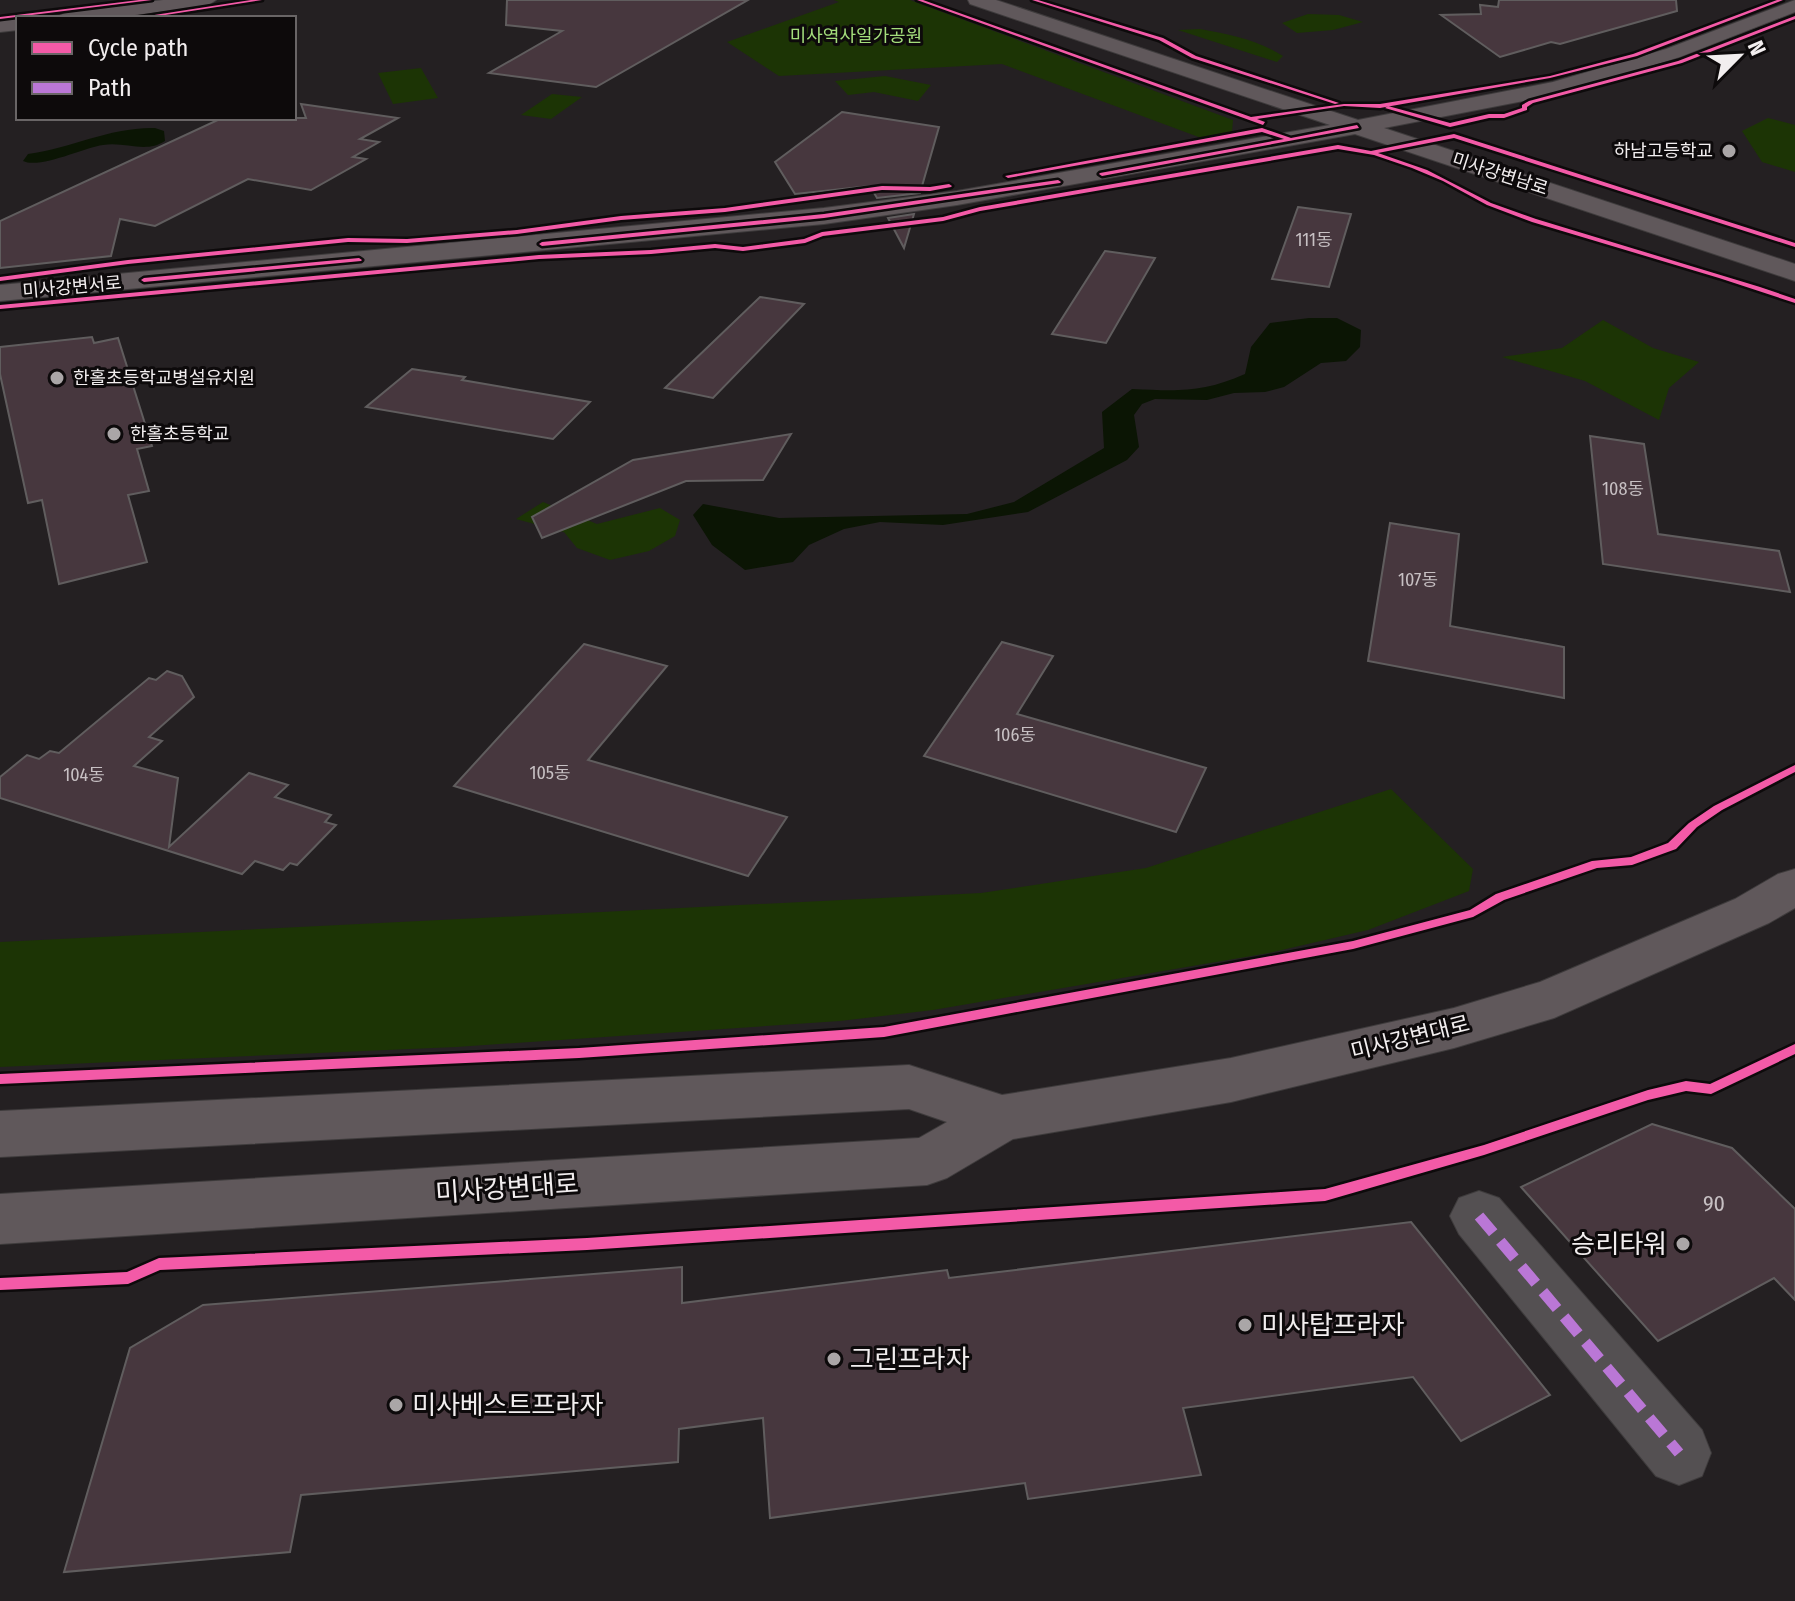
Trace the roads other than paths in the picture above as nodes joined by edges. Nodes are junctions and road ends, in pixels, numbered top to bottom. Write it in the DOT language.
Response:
graph roads {
  1 [pos="207,0"];
  2 [pos="977,0"];
  3 [pos="1795,5"];
  4 [pos="82,16"];
  5 [pos="1357,127"];
  6 [pos="1795,273"];
  7 [pos="0,293"];
  8 [pos="1795,886"];
  9 [pos="1002,1118"];
  10 [pos="0,1134"];
  11 [pos="1479,1216"];
  12 [pos="0,1219"];
  13 [pos="1679,1453"];
  1 -- 4 [label="main road"];
  2 -- 5 [label="main road, 미사강변남로"];
  3 -- 5 [label="main road, 미사강변서로"];
  5 -- 6 [label="main road, 미사강변남로"];
  5 -- 7 [label="main road, 미사강변서로"];
  8 -- 9 [label="main road, 미사강변대로"];
  9 -- 10 [label="main road, 미사강변대로"];
  9 -- 12 [label="main road, 미사강변대로"];
  11 -- 13 [label="street"];
}
